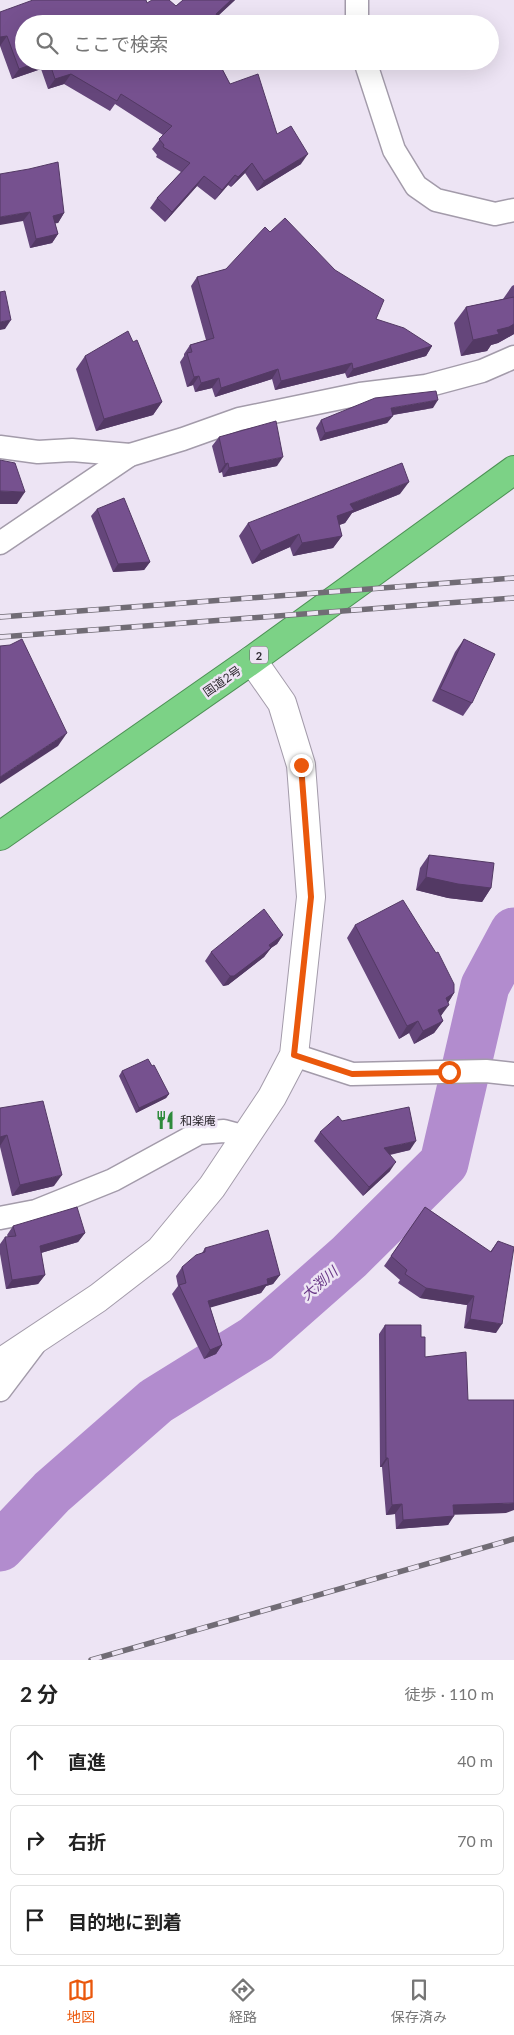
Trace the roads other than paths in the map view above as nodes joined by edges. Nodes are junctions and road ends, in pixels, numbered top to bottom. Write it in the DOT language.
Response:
graph roads {
  1 [pos="357,0"];
  2 [pos="357,15"];
  3 [pos="368,70"];
  4 [pos="514,210"];
  5 [pos="514,357"];
  6 [pos="0,447"];
  7 [pos="130,455"];
  8 [pos="514,470"];
  9 [pos="0,543"];
  10 [pos="252,660"];
  11 [pos="0,836"];
  12 [pos="294,1055"];
  13 [pos="514,1074"];
  14 [pos="246,1137"];
  15 [pos="0,1218"];
  16 [pos="41,1336"];
  17 [pos="0,1348"];
  18 [pos="0,1363"];
  19 [pos="0,1390"];
  1 -- 2 [label="street"];
  3 -- 4 [label="street"];
  5 -- 7 [label="street"];
  6 -- 7 [label="street"];
  7 -- 9 [label="street"];
  8 -- 10 [label="highway, 国道2号 / 2"];
  10 -- 11 [label="highway, 国道2号 / 2"];
  10 -- 12 [label="street"];
  12 -- 13 [label="street"];
  12 -- 14 [label="street"];
  14 -- 15 [label="street"];
  14 -- 16 [label="street"];
  16 -- 17 [label="street"];
  16 -- 18 [label="street"];
  16 -- 19 [label="street"];
}
